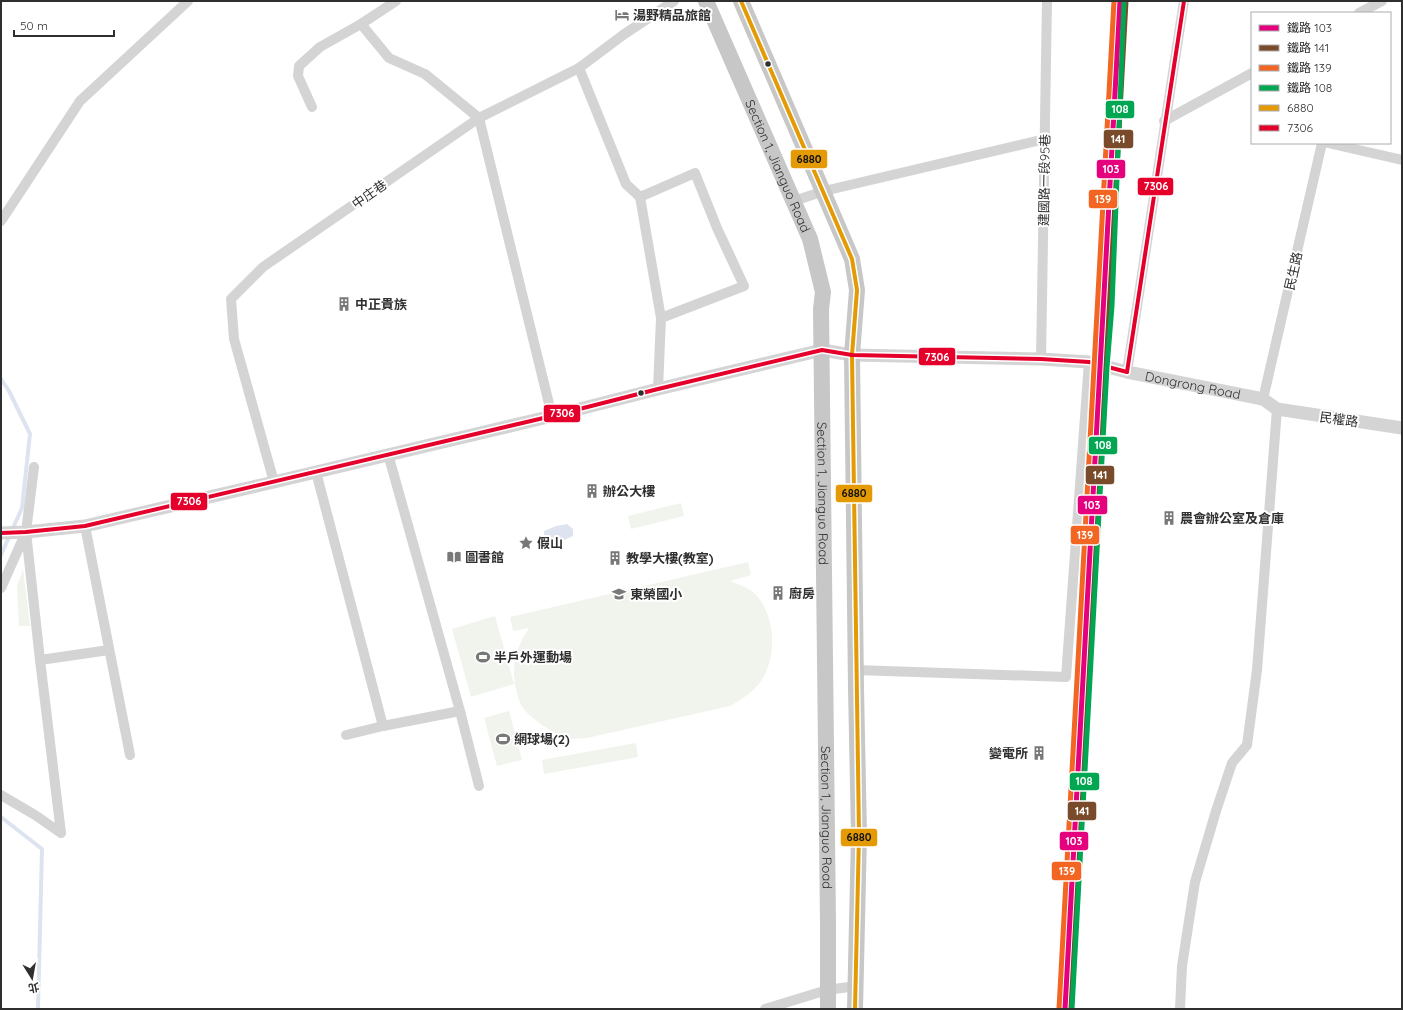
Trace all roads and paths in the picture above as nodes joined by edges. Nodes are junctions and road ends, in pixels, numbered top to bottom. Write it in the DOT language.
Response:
graph roads {
  1 [pos="188,1"];
  2 [pos="396,1"];
  3 [pos="674,1"];
  4 [pos="706,1"];
  5 [pos="741,1"];
  6 [pos="1046,1"];
  7 [pos="1184,1"];
  8 [pos="1382,1"];
  9 [pos="1361,12"];
  10 [pos="361,24"];
  11 [pos="579,68"];
  12 [pos="1251,73"];
  13 [pos="312,107"];
  14 [pos="479,118"];
  15 [pos="1164,121"];
  16 [pos="1045,139"];
  17 [pos="1322,144"];
  18 [pos="1332,144"];
  19 [pos="1402,160"];
  20 [pos="824,191"];
  21 [pos="640,197"];
  22 [pos="794,201"];
  23 [pos="1,221"];
  24 [pos="661,318"];
  25 [pos="822,350"];
  26 [pos="852,355"];
  27 [pos="1041,359"];
  28 [pos="1089,362"];
  29 [pos="1127,372"];
  30 [pos="658,389"];
  31 [pos="1263,399"];
  32 [pos="1277,409"];
  33 [pos="552,416"];
  34 [pos="1402,428"];
  35 [pos="388,454"];
  36 [pos="34,467"];
  37 [pos="316,472"];
  38 [pos="274,482"];
  39 [pos="86,526"];
  40 [pos="23,532"];
  41 [pos="1,533"];
  42 [pos="1,588"];
  43 [pos="109,650"];
  44 [pos="40,660"];
  45 [pos="856,670"];
  46 [pos="460,711"];
  47 [pos="383,726"];
  48 [pos="346,736"];
  49 [pos="130,755"];
  50 [pos="479,786"];
  51 [pos="1,794"];
  52 [pos="856,986"];
  53 [pos="827,990"];
  54 [pos="765,1009"];
  55 [pos="828,1009"];
  56 [pos="855,1009"];
  57 [pos="1180,1009"];
  1 -- 23 [label="street"];
  2 -- 10 [label="street"];
  3 -- 11 [label="street, 中庄巷"];
  4 -- 22 [label="main road, Section 1, Jianguo Road"];
  5 -- 20 [label="main road"];
  6 -- 16 [label="street, 建國路一段95巷"];
  7 -- 15 [label="street"];
  8 -- 9 [label="street"];
  10 -- 13 [label="street"];
  10 -- 14 [label="street"];
  11 -- 14 [label="street, 中庄巷"];
  11 -- 21 [label="street"];
  12 -- 15 [label="street"];
  14 -- 33 [label="street"];
  14 -- 38 [label="street, 中庄巷"];
  15 -- 29 [label="street"];
  16 -- 20 [label="street"];
  16 -- 27 [label="street, 建國路一段95巷"];
  17 -- 31 [label="street, 民生路"];
  18 -- 19 [label="street"];
  20 -- 22 [label="street"];
  20 -- 26 [label="main road"];
  21 -- 24 [label="street"];
  21 -- 24 [label="street"];
  22 -- 25 [label="main road, Section 1, Jianguo Road"];
  24 -- 30 [label="street"];
  25 -- 26 [label="street, Dongrong Road"];
  25 -- 30 [label="street, Dongrong Road"];
  25 -- 53 [label="main road, Section 1, Jianguo Road"];
  26 -- 27 [label="street, Dongrong Road"];
  26 -- 45 [label="main road"];
  27 -- 28 [label="street, Dongrong Road"];
  28 -- 29 [label="street, Dongrong Road"];
  28 -- 45 [label="street"];
  29 -- 31 [label="street, Dongrong Road"];
  30 -- 33 [label="street, Dongrong Road"];
  31 -- 32 [label="street, Dongrong Road"];
  32 -- 34 [label="street, 民權路"];
  32 -- 57 [label="street"];
  33 -- 35 [label="street, Dongrong Road"];
  35 -- 37 [label="street, Dongrong Road"];
  35 -- 46 [label="street"];
  36 -- 40 [label="street"];
  37 -- 38 [label="street, Dongrong Road"];
  37 -- 47 [label="street"];
  38 -- 39 [label="street, Dongrong Road"];
  39 -- 40 [label="street, Dongrong Road"];
  39 -- 43 [label="street"];
  40 -- 41 [label="street, Dongrong Road"];
  40 -- 42 [label="street"];
  40 -- 44 [label="street"];
  43 -- 44 [label="street"];
  43 -- 49 [label="street"];
  44 -- 51 [label="street"];
  45 -- 52 [label="main road"];
  46 -- 47 [label="street"];
  46 -- 50 [label="street"];
  47 -- 48 [label="street"];
  52 -- 53 [label="street"];
  52 -- 56 [label="main road"];
  53 -- 54 [label="street"];
  53 -- 55 [label="main road, Section 1, Jianguo Road"];
}
